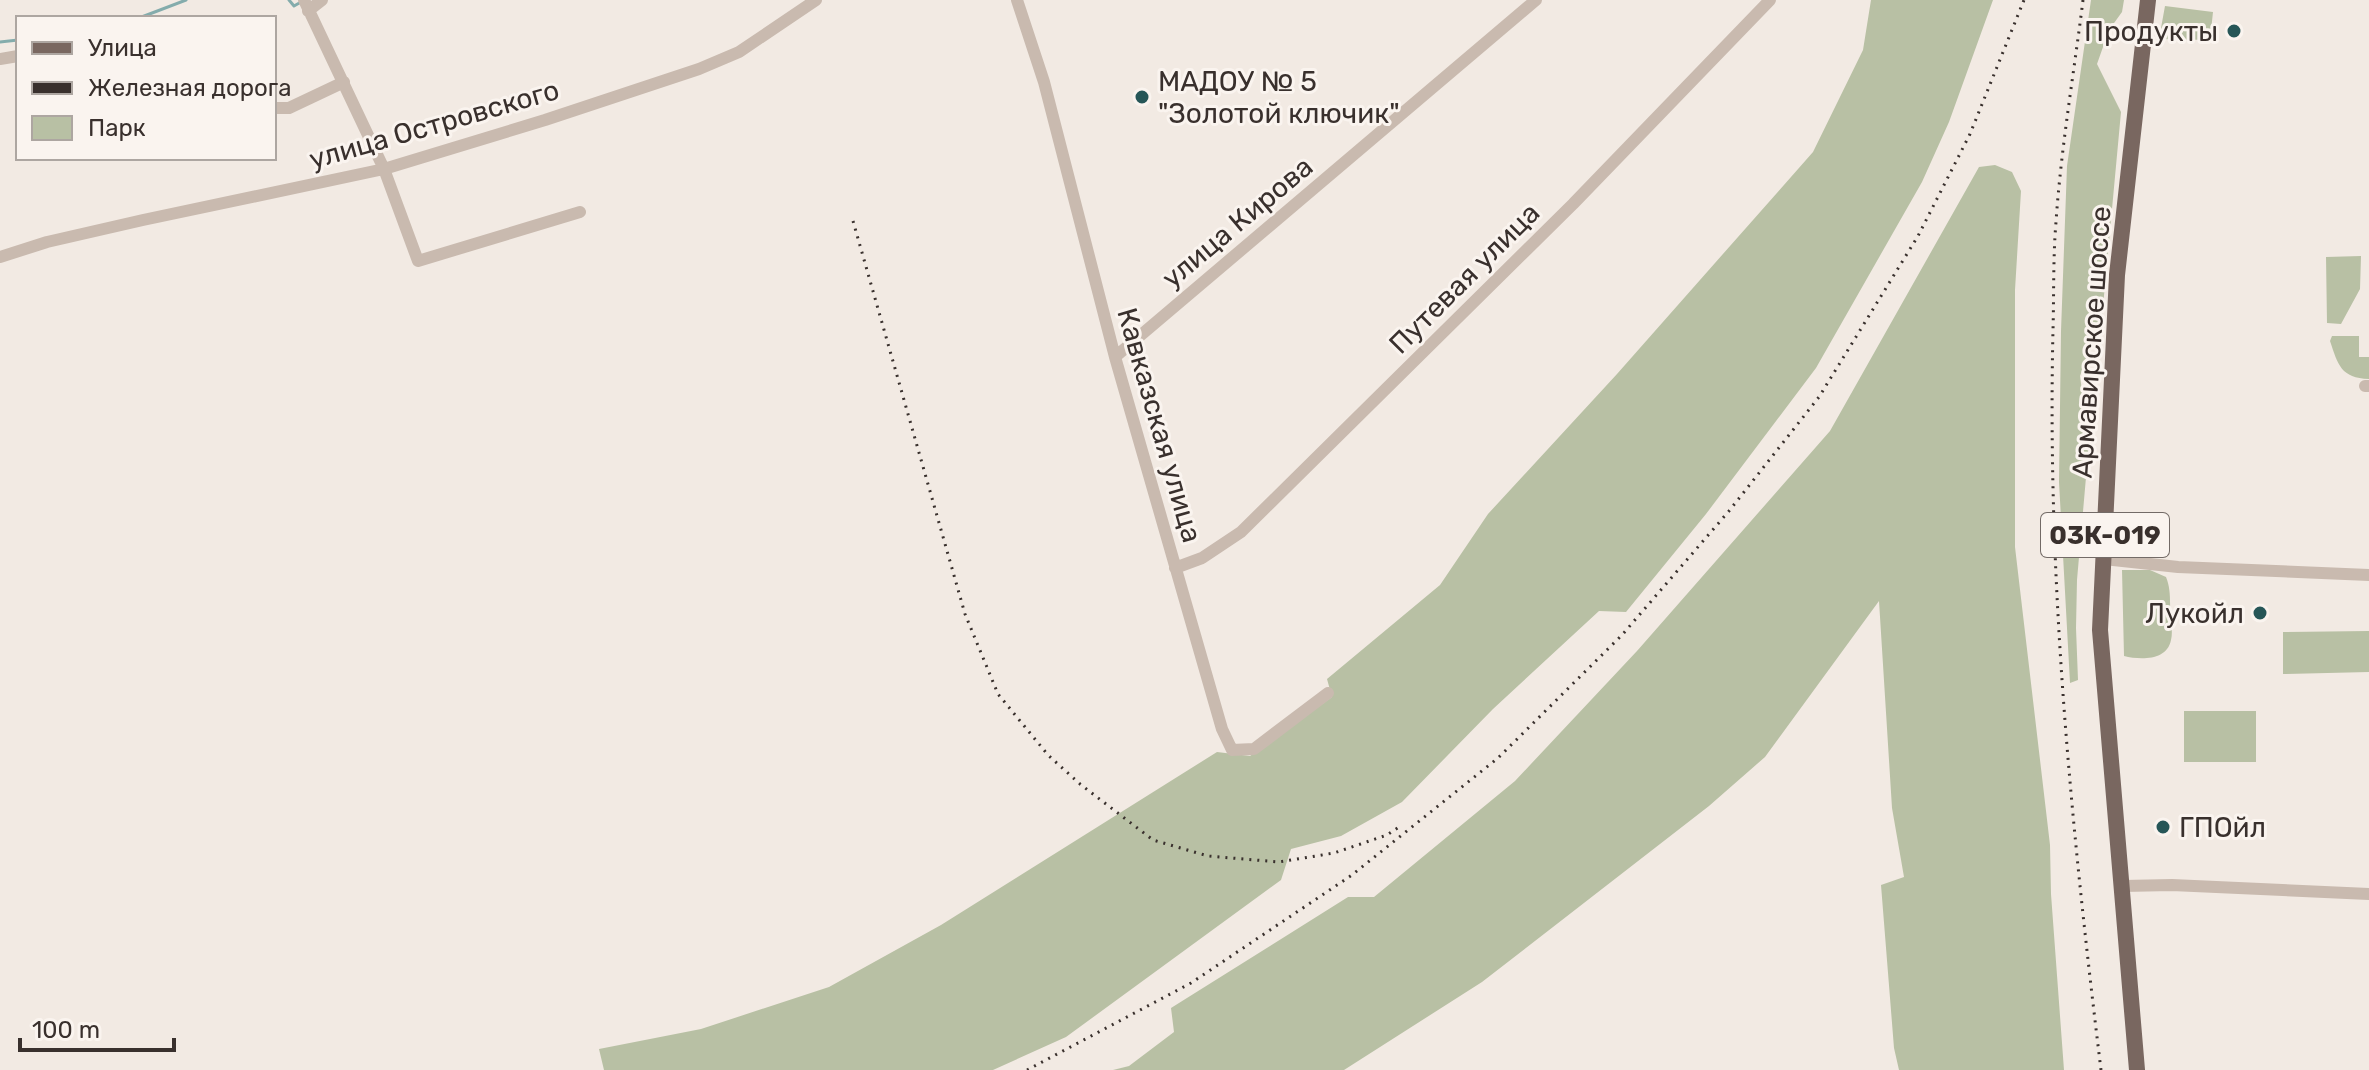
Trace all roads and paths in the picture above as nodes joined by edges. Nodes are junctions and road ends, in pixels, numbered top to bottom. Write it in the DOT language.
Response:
graph roads {
  1 [pos="322,0"];
  2 [pos="816,0"];
  3 [pos="1017,0"];
  4 [pos="1536,0"];
  5 [pos="1770,0"];
  6 [pos="2148,0"];
  7 [pos="306,5"];
  8 [pos="344,82"];
  9 [pos="276,108"];
  10 [pos="384,169"];
  11 [pos="580,212"];
  12 [pos="0,257"];
  13 [pos="1115,357"];
  14 [pos="2104,559"];
  15 [pos="1175,568"];
  16 [pos="2369,575"];
  17 [pos="1328,693"];
  18 [pos="2123,886"];
  19 [pos="2369,894"];
  20 [pos="2137,1070"];
  1 -- 7 [label="street"];
  2 -- 10 [label="street, улица Островского"];
  3 -- 13 [label="street, Кавказская улица"];
  4 -- 13 [label="street, улица Кирова"];
  5 -- 15 [label="street, Путевая улица"];
  6 -- 14 [label="main road, Армавирское шоссе / 03К-019"];
  7 -- 8 [label="street"];
  8 -- 9 [label="street"];
  8 -- 10 [label="street"];
  10 -- 11 [label="street"];
  10 -- 12 [label="street, улица Островского"];
  13 -- 15 [label="street, Кавказская улица"];
  14 -- 16 [label="street"];
  14 -- 18 [label="main road, Армавирское шоссе / 03К-019"];
  15 -- 17 [label="street, Кавказская улица"];
  18 -- 19 [label="street"];
  18 -- 20 [label="main road, Армавирское шоссе / 03К-019"];
}
